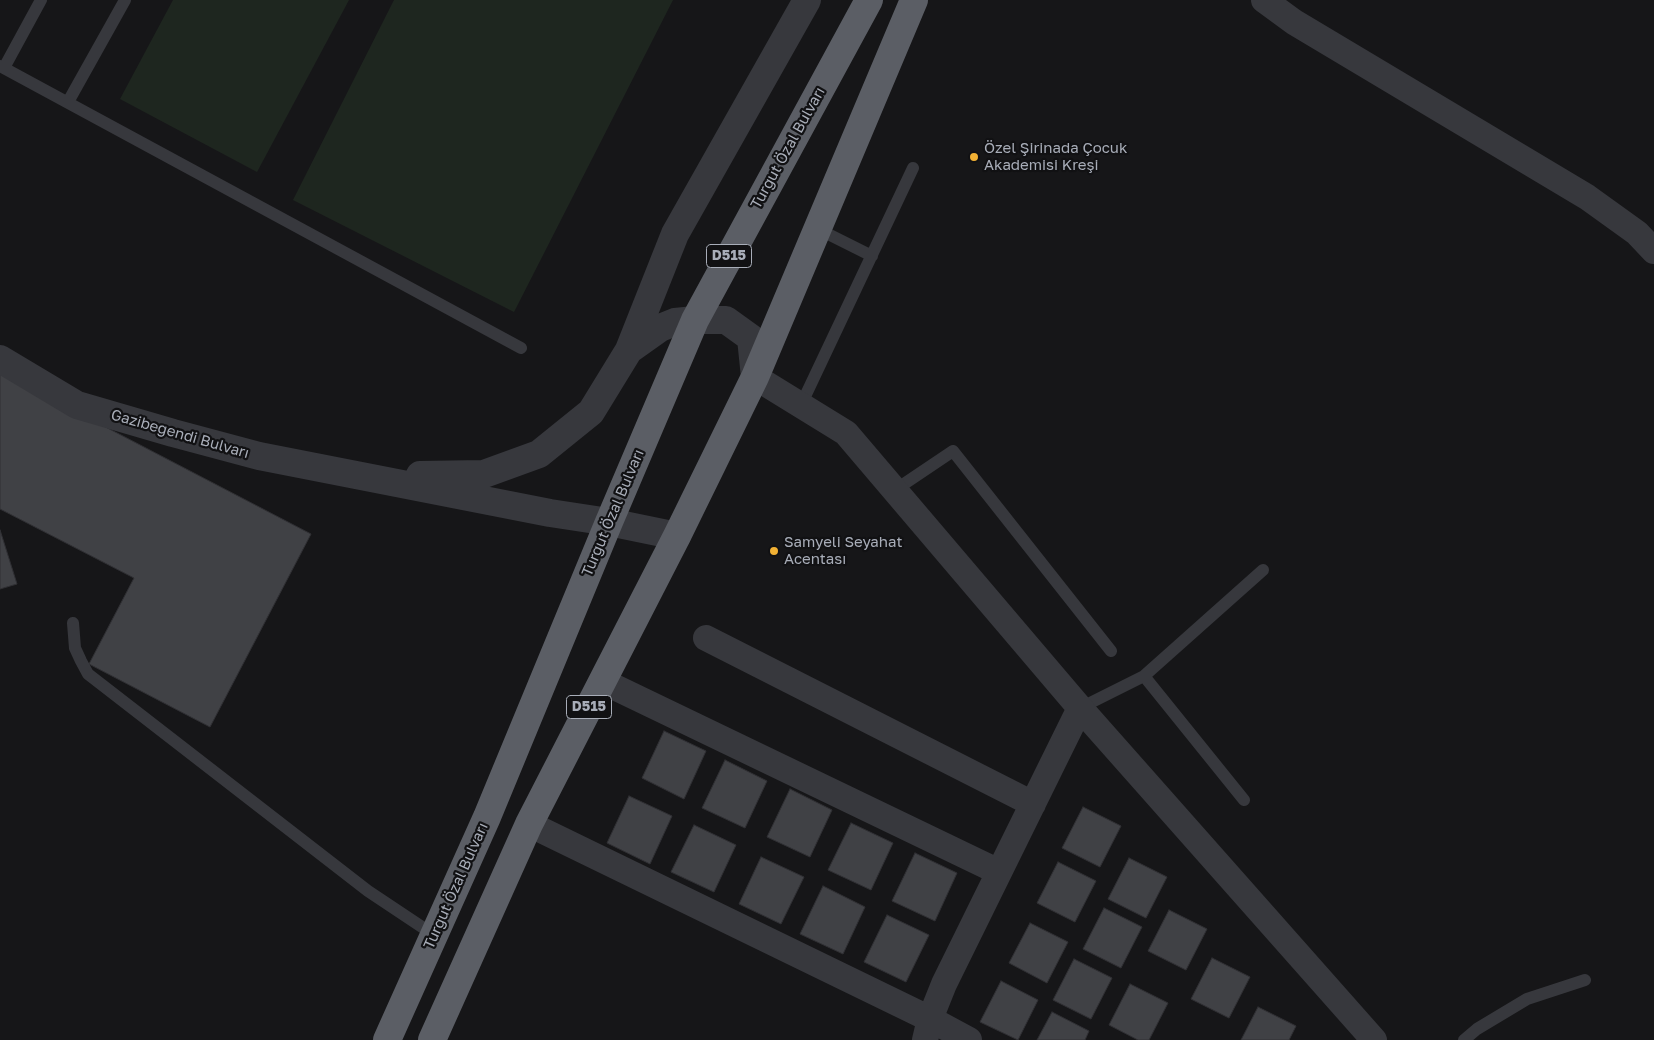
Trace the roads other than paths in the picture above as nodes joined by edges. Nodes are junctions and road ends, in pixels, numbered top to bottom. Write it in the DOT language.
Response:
graph roads {
  1 [pos="41,0"];
  2 [pos="125,0"];
  3 [pos="807,0"];
  4 [pos="869,0"];
  5 [pos="914,0"];
  6 [pos="1264,0"];
  7 [pos="2,67"];
  8 [pos="68,102"];
  9 [pos="914,168"];
  10 [pos="818,229"];
  11 [pos="1654,251"];
  12 [pos="872,256"];
  13 [pos="695,320"];
  14 [pos="521,348"];
  15 [pos="629,350"];
  16 [pos="0,360"];
  17 [pos="755,377"];
  18 [pos="801,405"];
  19 [pos="371,477"];
  20 [pos="895,490"];
  21 [pos="609,522"];
  22 [pos="677,536"];
  23 [pos="1263,570"];
  24 [pos="73,623"];
  25 [pos="706,638"];
  26 [pos="1111,651"];
  27 [pos="1144,676"];
  28 [pos="602,681"];
  29 [pos="1080,708"];
  30 [pos="1244,800"];
  31 [pos="1033,804"];
  32 [pos="528,824"];
  33 [pos="999,872"];
  34 [pos="434,935"];
  35 [pos="1585,980"];
  36 [pos="928,1030"];
  37 [pos="387,1040"];
  38 [pos="432,1040"];
  39 [pos="969,1040"];
  40 [pos="1374,1040"];
  41 [pos="1464,1040"];
  1 -- 7 [label="lane"];
  2 -- 8 [label="lane"];
  3 -- 15 [label="street"];
  4 -- 13 [label="highway, Turgut Özal Bulvarı / D515"];
  5 -- 10 [label="highway, D515"];
  6 -- 11 [label="street"];
  7 -- 8 [label="lane"];
  8 -- 14 [label="lane"];
  9 -- 12 [label="lane"];
  10 -- 12 [label="lane"];
  10 -- 17 [label="highway, D515"];
  12 -- 18 [label="lane"];
  13 -- 15 [label="street, Gazibeğendi Bulvarı"];
  13 -- 17 [label="street, Gazibeğendi Bulvarı"];
  13 -- 21 [label="highway, Turgut Özal Bulvarı / D515"];
  15 -- 19 [label="street, Gazibeğendi Bulvarı"];
  16 -- 19 [label="street, Gazibeğendi Bulvarı"];
  17 -- 18 [label="street"];
  17 -- 22 [label="highway, D515"];
  18 -- 20 [label="street"];
  19 -- 21 [label="street, Gazibeğendi Bulvarı"];
  20 -- 26 [label="lane"];
  20 -- 29 [label="street"];
  21 -- 22 [label="street, Gazibeğendi Bulvarı"];
  21 -- 34 [label="highway, Turgut Özal Bulvarı / D515"];
  22 -- 28 [label="highway, D515"];
  23 -- 27 [label="lane"];
  24 -- 34 [label="lane"];
  25 -- 31 [label="street"];
  27 -- 29 [label="lane"];
  27 -- 30 [label="lane"];
  28 -- 32 [label="highway, D515"];
  28 -- 33 [label="street"];
  29 -- 31 [label="street"];
  29 -- 40 [label="street"];
  31 -- 33 [label="street"];
  32 -- 36 [label="street"];
  32 -- 38 [label="highway, D515"];
  33 -- 36 [label="street"];
  34 -- 37 [label="highway, Turgut Özal Bulvarı / D515"];
  35 -- 41 [label="lane"];
  36 -- 39 [label="street"];
}
